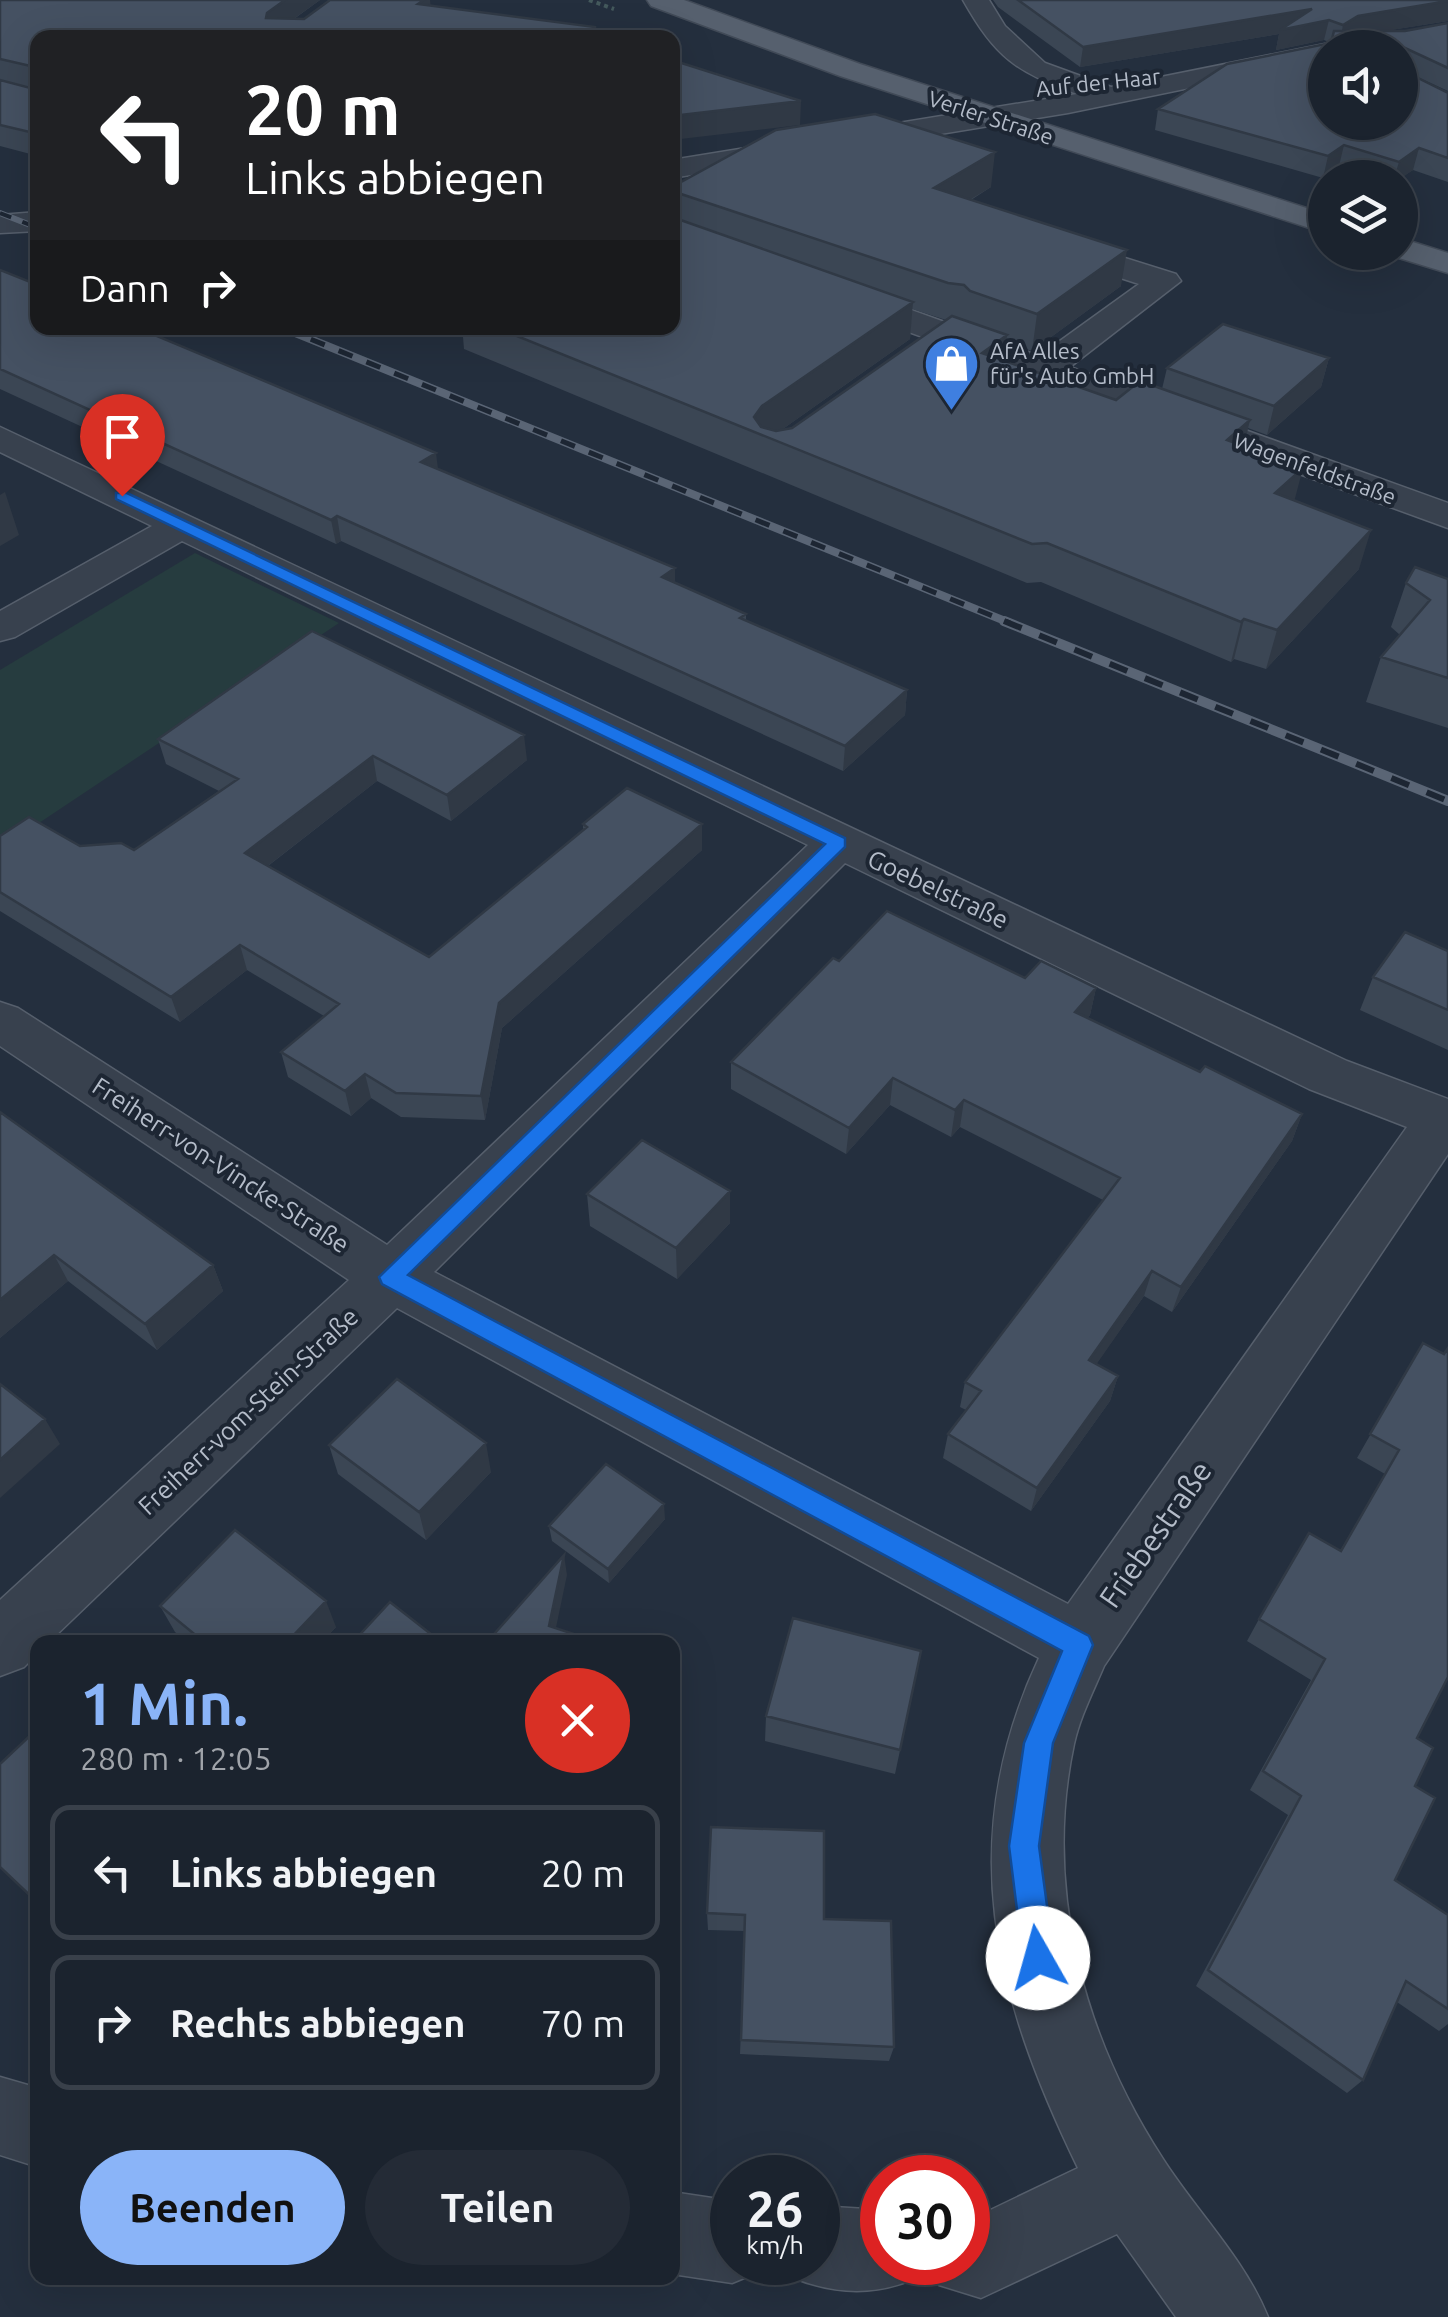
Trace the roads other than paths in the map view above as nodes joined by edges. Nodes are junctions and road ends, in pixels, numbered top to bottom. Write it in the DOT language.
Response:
graph roads {
  1 [pos="660,0"];
  2 [pos="976,0"];
  3 [pos="1308,55"];
  4 [pos="1223,70"];
  5 [pos="1076,83"];
  6 [pos="1108,95"];
  7 [pos="944,102"];
  8 [pos="989,117"];
  9 [pos="680,167"];
  10 [pos="680,168"];
  11 [pos="1308,219"];
  12 [pos="30,222"];
  13 [pos="0,224"];
  14 [pos="1032,238"];
  15 [pos="1418,254"];
  16 [pos="1448,263"];
  17 [pos="801,282"];
  18 [pos="948,334"];
  19 [pos="908,360"];
  20 [pos="1044,369"];
  21 [pos="0,438"];
  22 [pos="1448,516"];
  23 [pos="182,525"];
  24 [pos="0,628"];
  25 [pos="838,842"];
  26 [pos="0,1020"];
  27 [pos="1445,1120"];
  28 [pos="390,1277"];
  29 [pos="0,1644"];
  30 [pos="1079,1645"];
  31 [pos="0,2116"];
  32 [pos="30,2125"];
  33 [pos="1132,2184"];
  34 [pos="680,2234"];
  35 [pos="710,2239"];
  36 [pos="990,2252"];
  37 [pos="1226,2317"];
  1 -- 7 [label="main road, Verler Straße"];
  2 -- 5 [label="street"];
  3 -- 4 [label="street, Auf der Haar"];
  4 -- 5 [label="street, Auf der Haar"];
  4 -- 6 [label="street, Auf der Haar"];
  5 -- 6 [label="street"];
  5 -- 7 [label="street, Auf der Haar"];
  6 -- 8 [label="street, Auf der Haar"];
  7 -- 8 [label="main road, Verler Straße"];
  7 -- 9 [label="street, Auf der Haar"];
  8 -- 10 [label="street, Auf der Haar"];
  8 -- 11 [label="main road, Verler Straße"];
  12 -- 13 [label="street"];
  14 -- 20 [label="street"];
  15 -- 16 [label="main road"];
  17 -- 18 [label="street, Wagenfeldstraße"];
  18 -- 19 [label="street"];
  18 -- 20 [label="street, Wagenfeldstraße"];
  20 -- 22 [label="street, Wagenfeldstraße"];
  21 -- 23 [label="street, Goebelstraße"];
  23 -- 24 [label="street"];
  23 -- 25 [label="street, Goebelstraße"];
  25 -- 27 [label="street, Goebelstraße"];
  25 -- 28 [label="street, Freiherr-vom-Stein-Straße"];
  26 -- 28 [label="street, Freiherr-von-Vincke-Straße"];
  27 -- 30 [label="street, Friebestraße"];
  28 -- 29 [label="street, Freiherr-vom-Stein-Straße"];
  28 -- 30 [label="street, Freiherr-von-Vincke-Straße"];
  30 -- 33 [label="street, Friebestraße"];
  31 -- 32 [label="street"];
  33 -- 36 [label="street"];
  33 -- 37 [label="street, Friebestraße"];
  34 -- 35 [label="street"];
}
